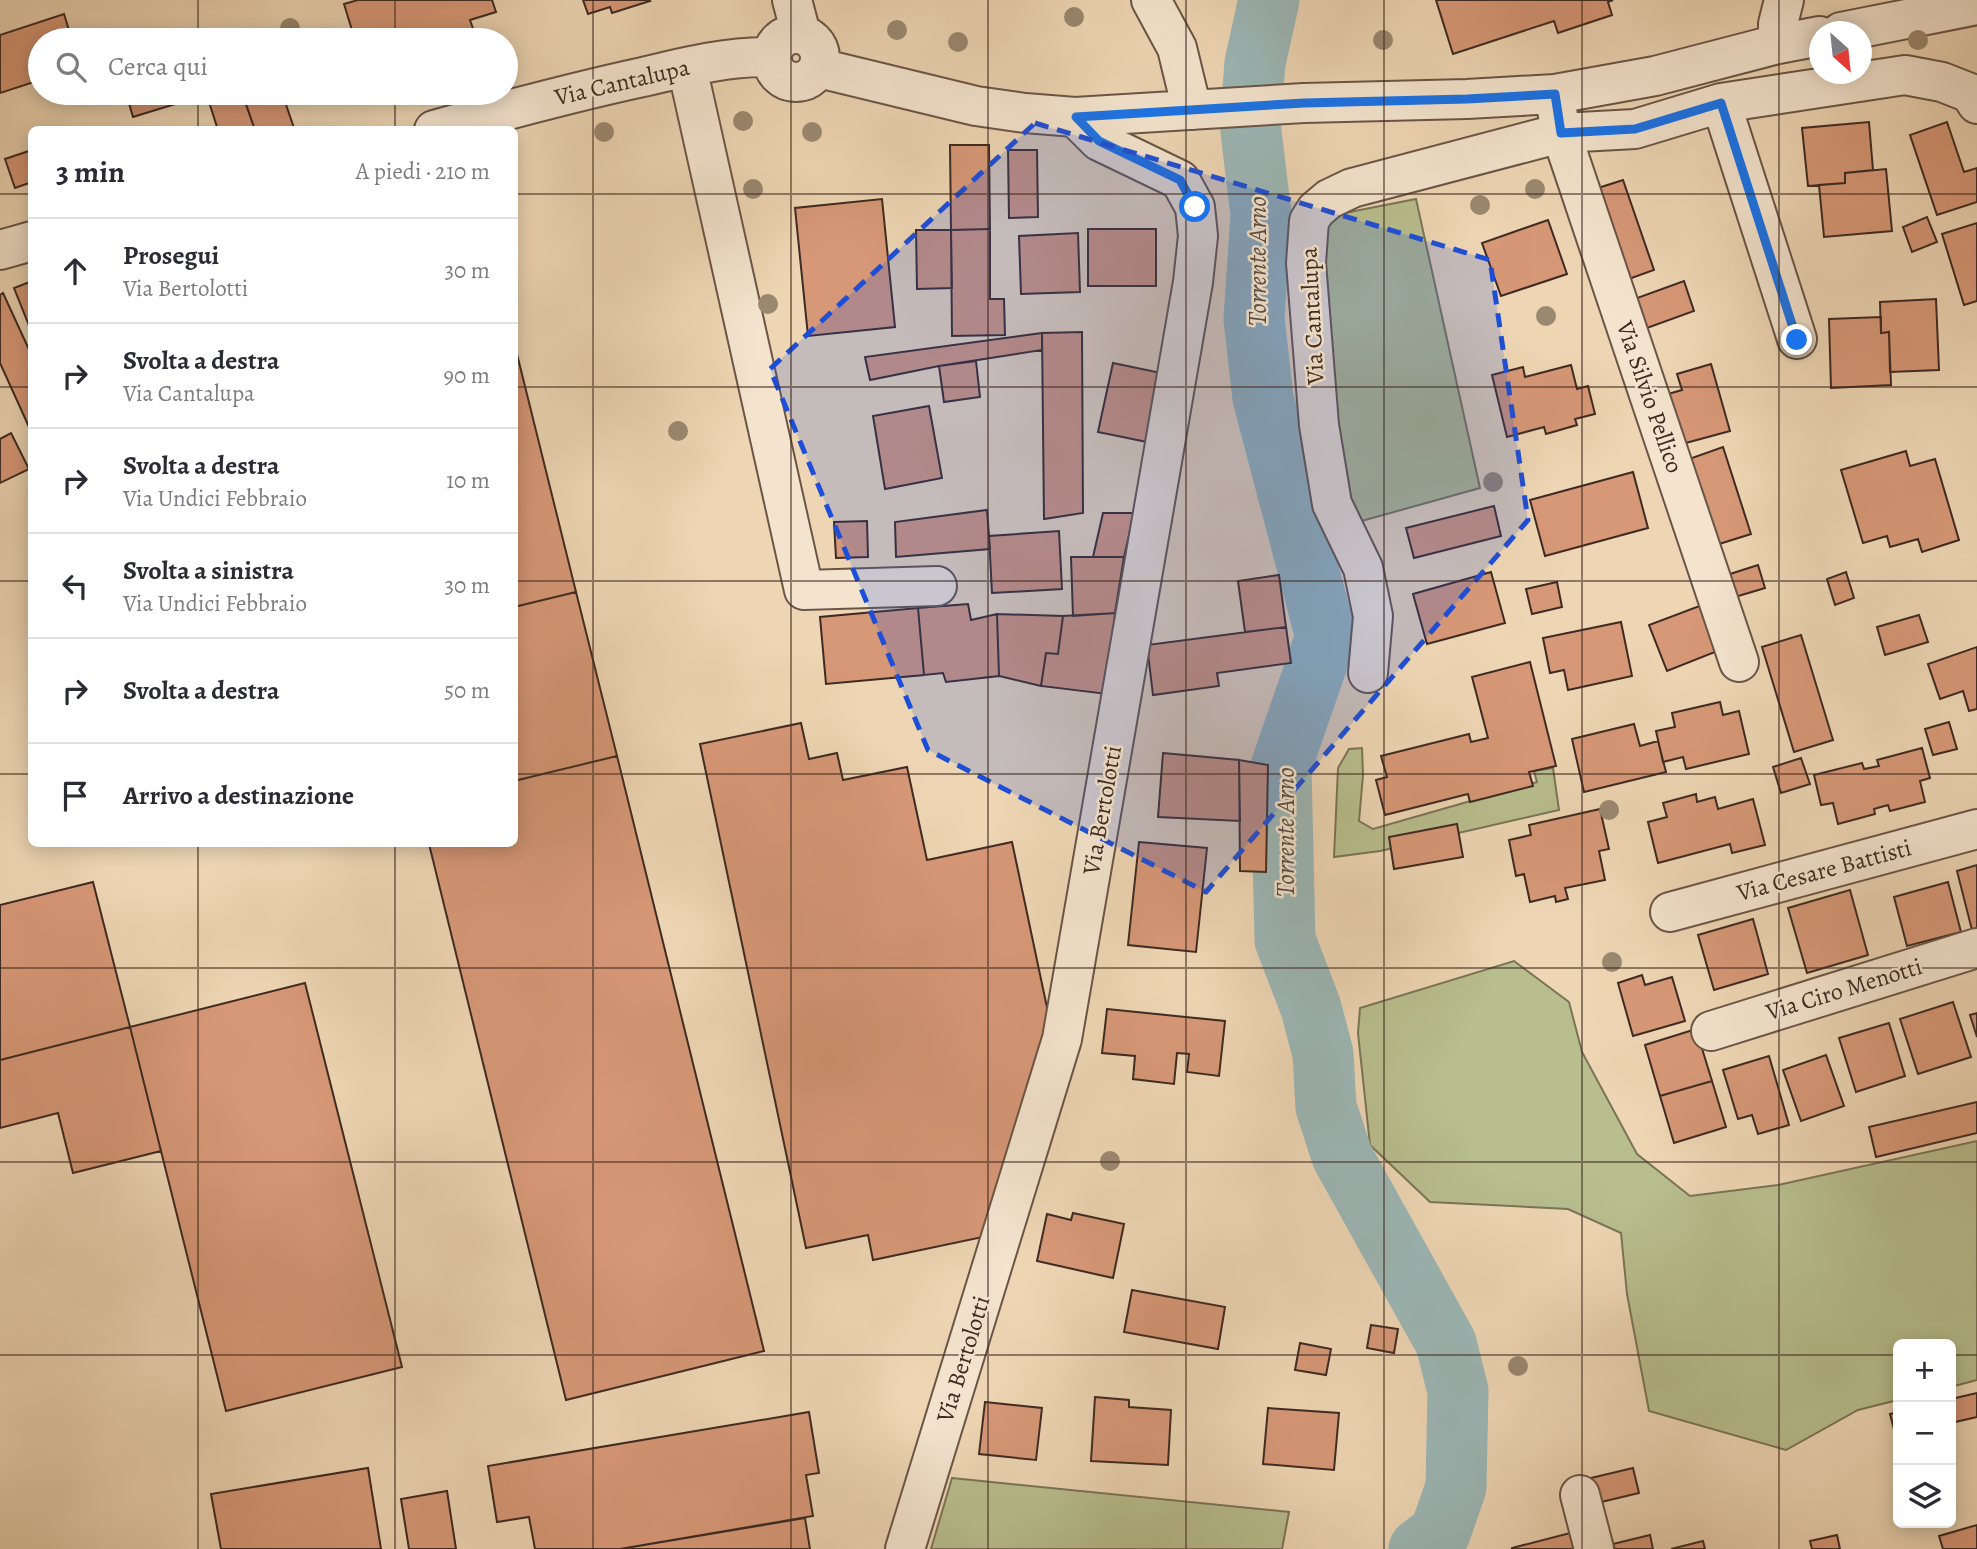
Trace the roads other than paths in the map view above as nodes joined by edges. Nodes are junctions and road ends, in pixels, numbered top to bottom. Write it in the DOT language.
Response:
graph roads {
  1 [pos="1151,0"];
  2 [pos="1784,0"];
  3 [pos="1977,5"];
  4 [pos="796,17"];
  5 [pos="1872,26"];
  6 [pos="1809,38"];
  7 [pos="1777,44"];
  8 [pos="771,57"];
  9 [pos="687,67"];
  10 [pos="819,68"];
  11 [pos="1555,94"];
  12 [pos="1721,103"];
  13 [pos="1977,104"];
  14 [pos="1205,109"];
  15 [pos="1076,117"];
  16 [pos="448,126"];
  17 [pos="1561,133"];
  18 [pos="28,242"];
  19 [pos="0,250"];
  20 [pos="1797,340"];
  21 [pos="937,586"];
  22 [pos="1739,662"];
  23 [pos="1368,673"];
  24 [pos="1977,829"];
  25 [pos="1670,912"];
  26 [pos="1977,948"];
  27 [pos="1711,1031"];
  28 [pos="1580,1495"];
  29 [pos="905,1549"];
  30 [pos="1594,1549"];
  1 -- 14 [label="street"];
  2 -- 7 [label="street"];
  3 -- 5 [label="street"];
  4 -- 8 [label="street"];
  4 -- 10 [label="street"];
  6 -- 7 [label="street"];
  7 -- 11 [label="street"];
  8 -- 9 [label="street, Via Cantalupa"];
  8 -- 10 [label="street"];
  9 -- 16 [label="street, Via Cantalupa"];
  9 -- 21 [label="street"];
  10 -- 15 [label="street"];
  11 -- 14 [label="street"];
  11 -- 17 [label="street, Via Silvio Pellico"];
  12 -- 13 [label="street, Via Cantalupa"];
  12 -- 17 [label="street, Via Cantalupa"];
  12 -- 20 [label="street"];
  14 -- 15 [label="street"];
  15 -- 29 [label="street, Via Bertolotti"];
  17 -- 22 [label="street, Via Silvio Pellico"];
  17 -- 23 [label="street, Via Cantalupa"];
  18 -- 19 [label="street"];
  24 -- 25 [label="street, Via Cesare Battisti"];
  26 -- 27 [label="street, Via Ciro Menotti"];
  28 -- 30 [label="street"];
}
